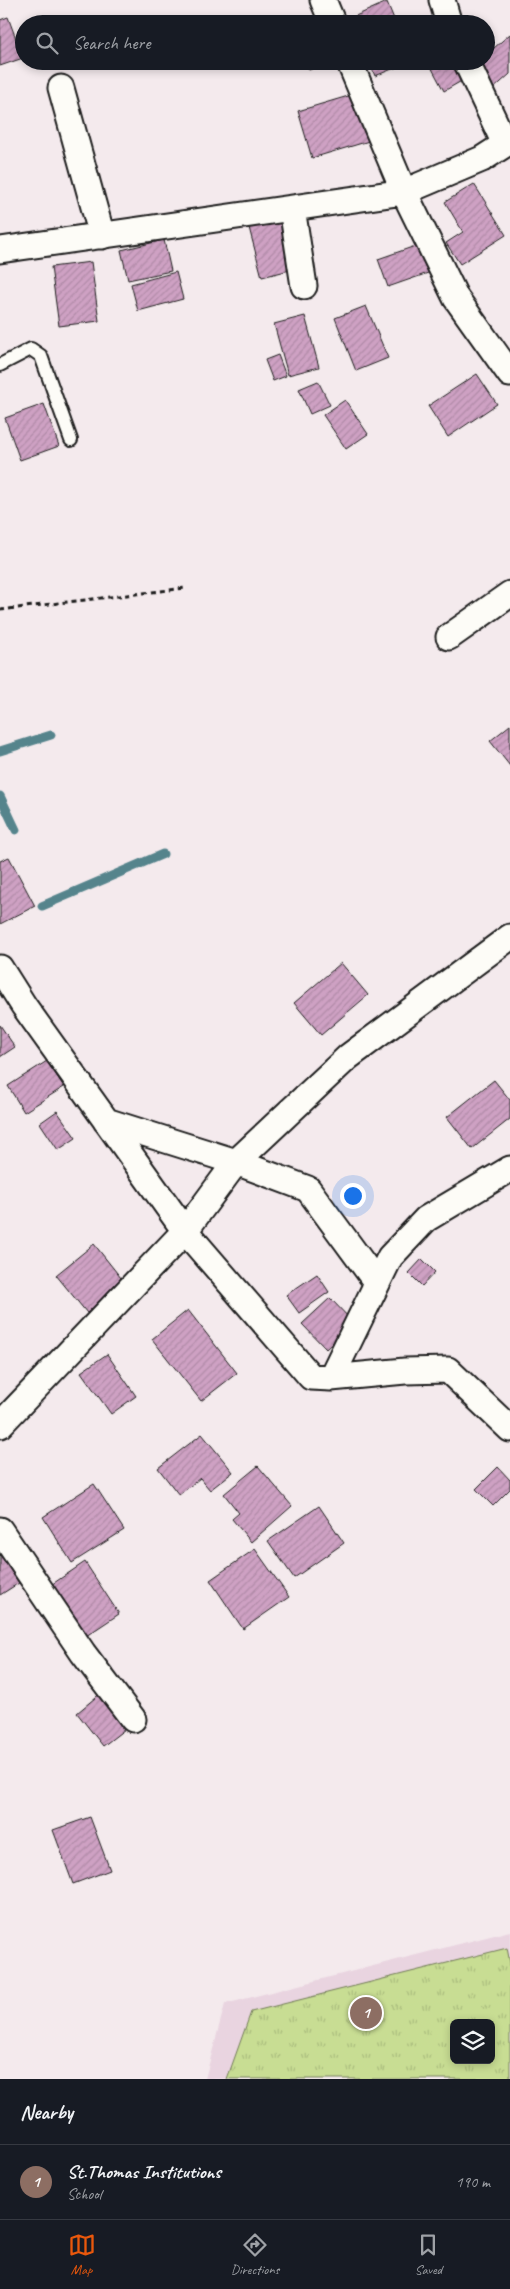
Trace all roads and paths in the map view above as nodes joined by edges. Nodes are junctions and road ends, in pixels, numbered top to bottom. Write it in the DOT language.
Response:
graph roads {
  1 [pos="323,0"];
  2 [pos="442,0"];
  3 [pos="329,15"];
  4 [pos="446,15"];
  5 [pos="353,70"];
  6 [pos="470,70"];
  7 [pos="62,88"];
  8 [pos="507,143"];
  9 [pos="404,192"];
  10 [pos="292,208"];
  11 [pos="102,236"];
  12 [pos="0,250"];
  13 [pos="304,286"];
  14 [pos="0,365"];
  15 [pos="510,374"];
  16 [pos="71,440"];
  17 [pos="186,588"];
  18 [pos="510,594"];
  19 [pos="0,610"];
  20 [pos="449,637"];
  21 [pos="510,937"];
  22 [pos="0,968"];
  23 [pos="106,1121"];
  24 [pos="236,1162"];
  25 [pos="509,1171"];
  26 [pos="184,1231"];
  27 [pos="378,1283"];
  28 [pos="331,1378"];
  29 [pos="0,1425"];
  30 [pos="510,1429"];
  31 [pos="0,1530"];
  32 [pos="133,1719"];
  1 -- 3 [label="street"];
  2 -- 4 [label="street"];
  5 -- 9 [label="street"];
  6 -- 8 [label="street"];
  7 -- 11 [label="street"];
  8 -- 9 [label="street"];
  9 -- 10 [label="street"];
  9 -- 15 [label="street"];
  10 -- 11 [label="street"];
  10 -- 13 [label="street"];
  11 -- 12 [label="street"];
  14 -- 16 [label="lane"];
  17 -- 19 [label="path"];
  18 -- 20 [label="street"];
  21 -- 24 [label="street"];
  22 -- 23 [label="street"];
  23 -- 24 [label="street"];
  23 -- 26 [label="street"];
  24 -- 26 [label="street"];
  24 -- 27 [label="street"];
  25 -- 27 [label="street"];
  26 -- 28 [label="street"];
  26 -- 29 [label="street"];
  27 -- 28 [label="street"];
  28 -- 30 [label="street"];
  31 -- 32 [label="street"];
}
